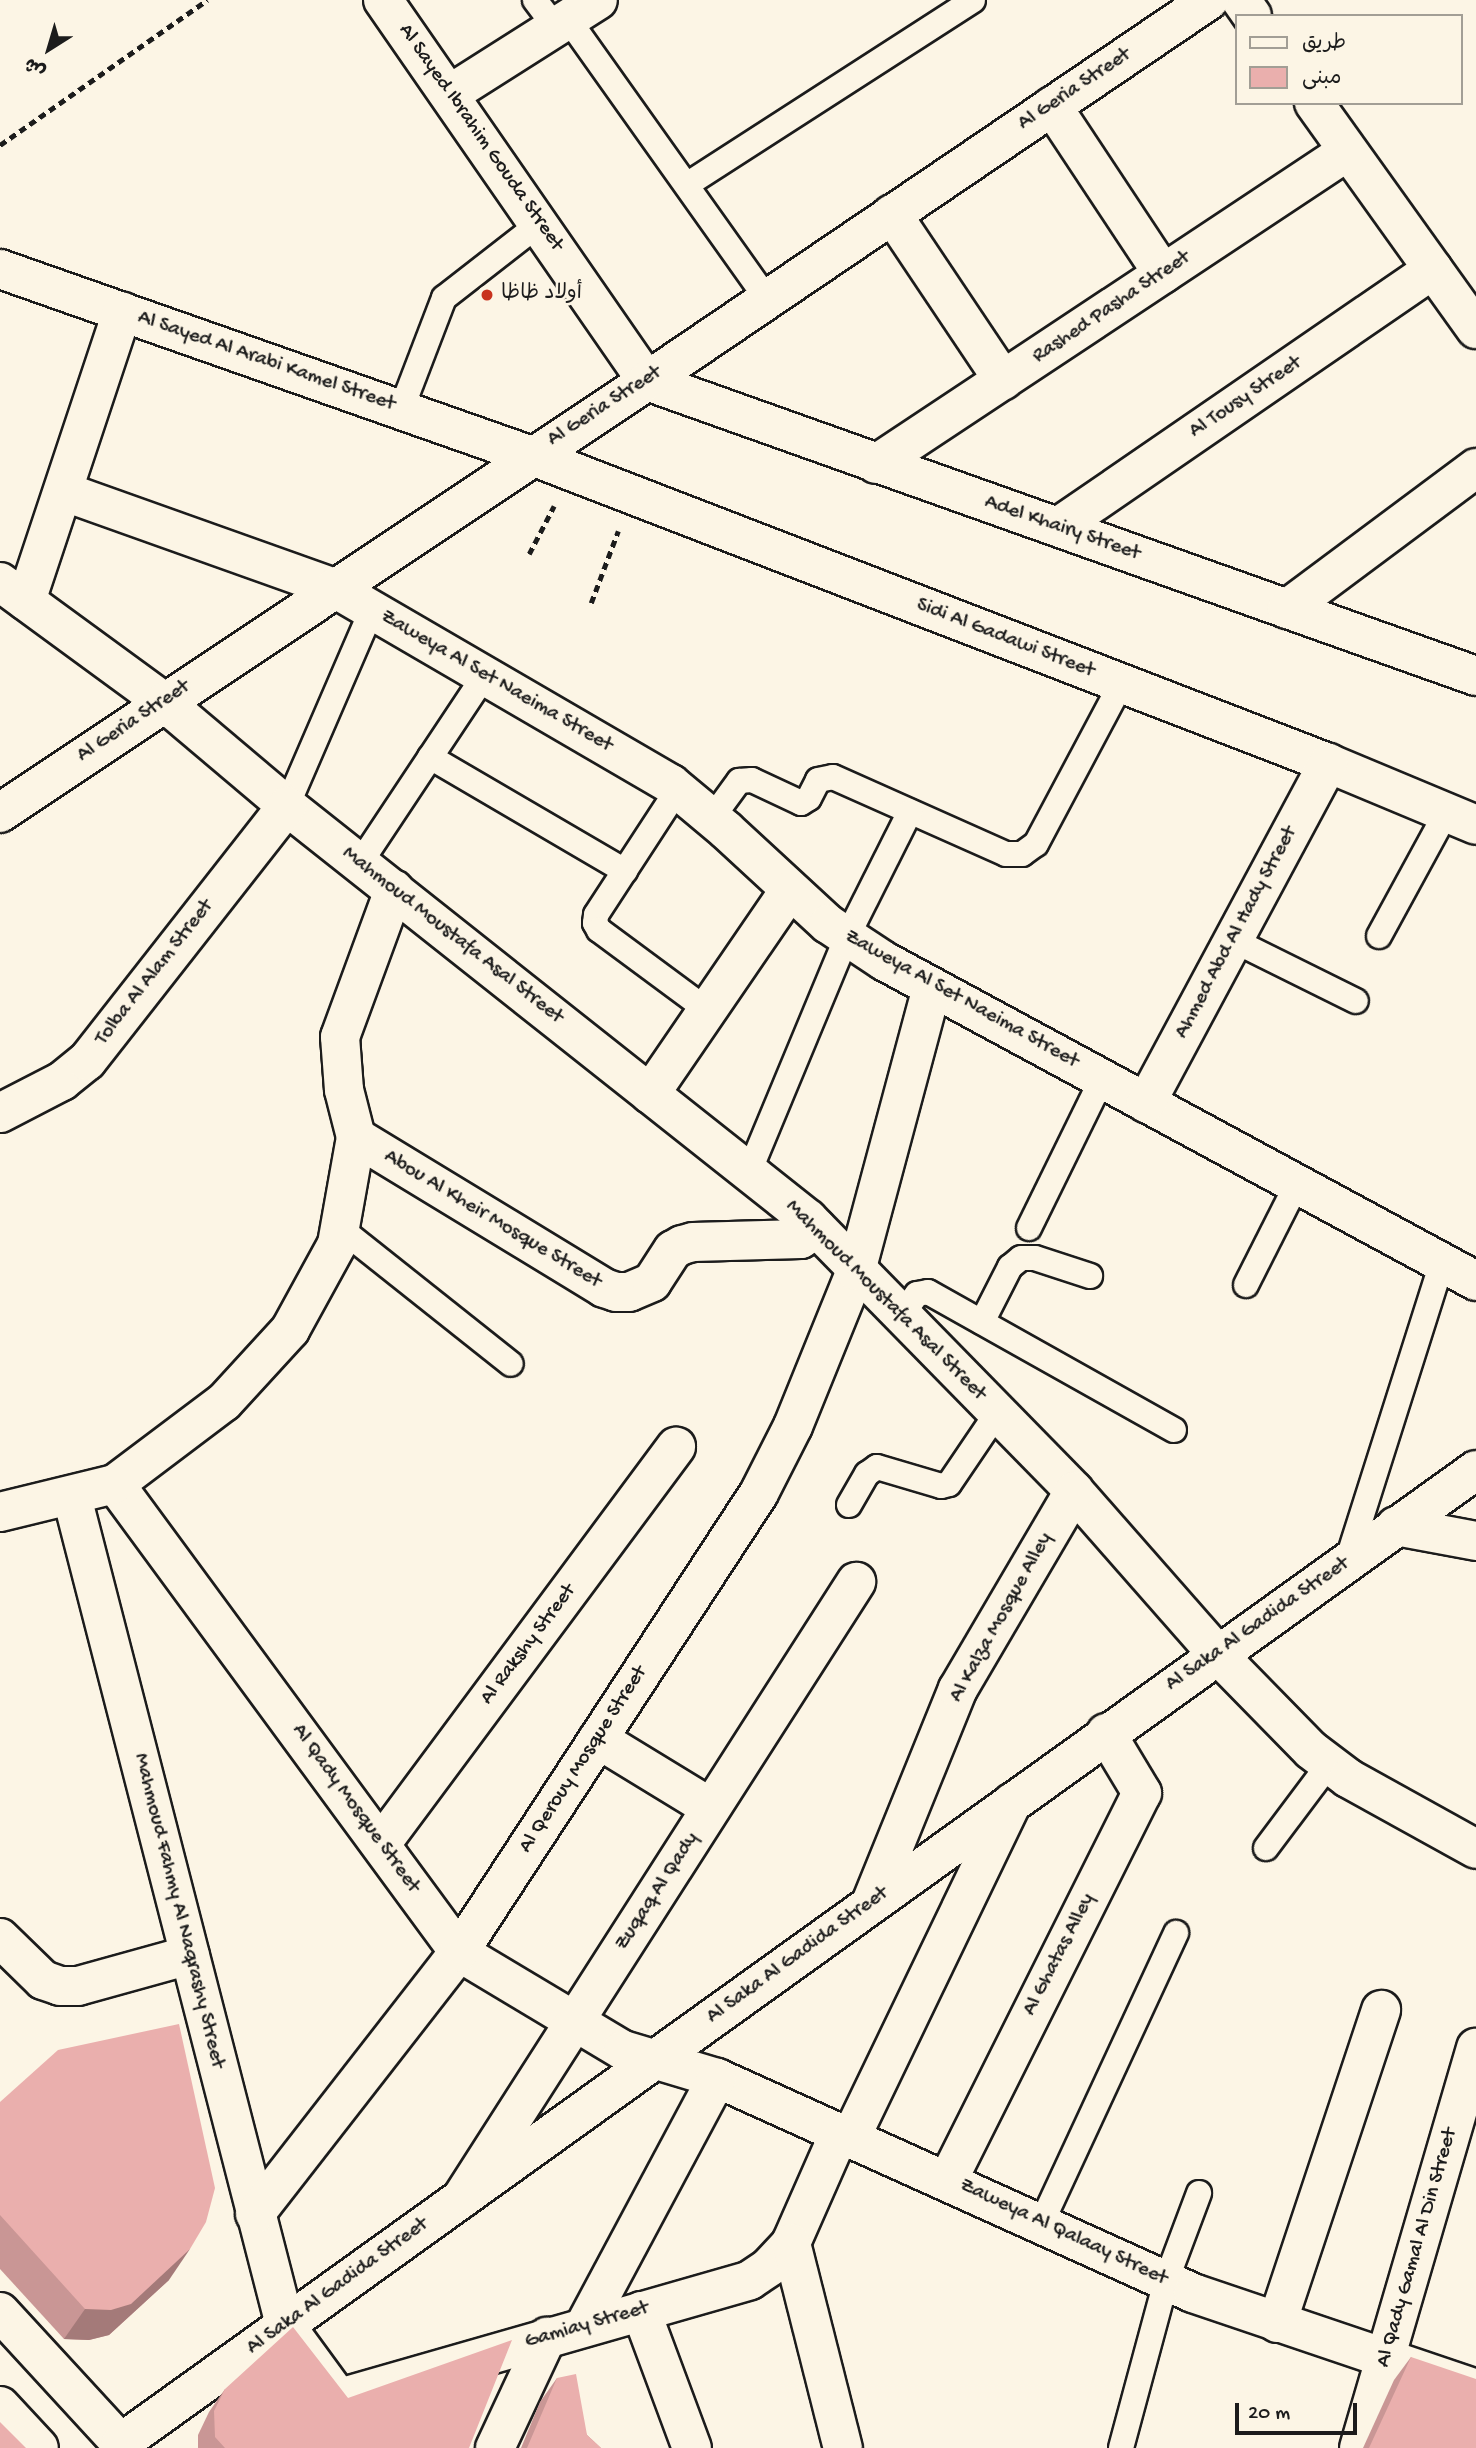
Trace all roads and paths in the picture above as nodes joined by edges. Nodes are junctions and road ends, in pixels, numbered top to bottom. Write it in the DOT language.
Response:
graph roads {
  1 [pos="207,0"];
  2 [pos="383,0"];
  3 [pos="972,0"];
  4 [pos="1209,0"];
  5 [pos="564,12"];
  6 [pos="450,94"];
  7 [pos="1315,105"];
  8 [pos="1052,106"];
  9 [pos="0,145"];
  10 [pos="1348,151"];
  11 [pos="688,184"];
  12 [pos="892,214"];
  13 [pos="539,224"];
  14 [pos="0,269"];
  15 [pos="1433,269"];
  16 [pos="1163,274"];
  17 [pos="766,298"];
  18 [pos="122,312"];
  19 [pos="1476,328"];
  20 [pos="1003,380"];
  21 [pos="647,381"];
  22 [pos="401,410"];
  23 [pos="532,456"];
  24 [pos="876,464"];
  25 [pos="1476,468"];
  26 [pos="572,471"];
  27 [pos="65,492"];
  28 [pos="632,494"];
  29 [pos="1058,527"];
  30 [pos="529,554"];
  31 [pos="334,588"];
  32 [pos="13,591"];
  33 [pos="591,603"];
  34 [pos="1287,609"];
  35 [pos="372,610"];
  36 [pos="1473,672"];
  37 [pos="485,675"];
  38 [pos="1121,684"];
  39 [pos="164,702"];
  40 [pos="430,757"];
  41 [pos="1328,763"];
  42 [pos="678,789"];
  43 [pos="287,806"];
  44 [pos="910,812"];
  45 [pos="0,813"];
  46 [pos="712,818"];
  47 [pos="1461,819"];
  48 [pos="360,863"];
  49 [pos="625,871"];
  50 [pos="394,890"];
  51 [pos="789,891"];
  52 [pos="1379,936"];
  53 [pos="847,937"];
  54 [pos="1233,940"];
  55 [pos="932,988"];
  56 [pos="1356,1000"];
  57 [pos="707,1010"];
  58 [pos="1102,1079"];
  59 [pos="650,1094"];
  60 [pos="1146,1103"];
  61 [pos="4,1105"];
  62 [pos="356,1137"];
  63 [pos="749,1172"];
  64 [pos="1297,1184"];
  65 [pos="340,1228"];
  66 [pos="816,1228"];
  67 [pos="1029,1228"];
  68 [pos="1442,1264"];
  69 [pos="856,1271"];
  70 [pos="1090,1276"];
  71 [pos="1476,1282"];
  72 [pos="1246,1285"];
  73 [pos="901,1316"];
  74 [pos="982,1322"];
  75 [pos="511,1364"];
  76 [pos="997,1413"];
  77 [pos="1174,1430"];
  78 [pos="676,1447"];
  79 [pos="1476,1470"];
  80 [pos="115,1484"];
  81 [pos="1074,1491"];
  82 [pos="72,1497"];
  83 [pos="849,1505"];
  84 [pos="0,1513"];
  85 [pos="1396,1526"];
  86 [pos="1476,1541"];
  87 [pos="1347,1562"];
  88 [pos="856,1583"];
  89 [pos="1217,1654"];
  90 [pos="1106,1733"];
  91 [pos="598,1739"];
  92 [pos="1329,1764"];
  93 [pos="1012,1803"];
  94 [pos="711,1808"];
  95 [pos="381,1844"];
  96 [pos="1266,1848"];
  97 [pos="1476,1849"];
  98 [pos="871,1903"];
  99 [pos="1177,1933"];
  100 [pos="0,1938"];
  101 [pos="460,1952"];
  102 [pos="190,1955"];
  103 [pos="1381,2010"];
  104 [pos="575,2022"];
  105 [pos="1476,2048"];
  106 [pos="657,2058"];
  107 [pos="717,2078"];
  108 [pos="846,2135"];
  109 [pos="948,2180"];
  110 [pos="1199,2193"];
  111 [pos="460,2200"];
  112 [pos="255,2214"];
  113 [pos="1041,2224"];
  114 [pos="791,2243"];
  115 [pos="1166,2281"];
  116 [pos="641,2311"];
  117 [pos="0,2312"];
  118 [pos="1277,2323"];
  119 [pos="285,2325"];
  120 [pos="584,2327"];
  121 [pos="547,2337"];
  122 [pos="1385,2360"];
  123 [pos="1476,2389"];
  124 [pos="0,2406"];
  125 [pos="123,2446"];
  126 [pos="39,2448"];
  127 [pos="495,2448"];
  128 [pos="692,2448"];
  129 [pos="843,2448"];
  130 [pos="1121,2448"];
  131 [pos="1359,2448"];
  1 -- 9 [label="path"];
  2 -- 6 [label="street, Al Sayed Ibrahim Gouda Street"];
  3 -- 11 [label="lane"];
  4 -- 8 [label="street, Al Geria Street"];
  5 -- 6 [label="street"];
  5 -- 11 [label="lane"];
  6 -- 13 [label="street, Al Sayed Ibrahim Gouda Street"];
  7 -- 10 [label="street"];
  8 -- 12 [label="street, Al Geria Street"];
  8 -- 16 [label="street"];
  10 -- 15 [label="street"];
  10 -- 16 [label="street, Rashed Pasha Street"];
  11 -- 17 [label="lane"];
  12 -- 17 [label="street, Al Geria Street"];
  12 -- 20 [label="street"];
  13 -- 21 [label="street, Al Sayed Ibrahim Gouda Street"];
  13 -- 22 [label="lane"];
  14 -- 18 [label="street, Al Sayed Al Arabi Kamel Street"];
  15 -- 19 [label="street"];
  15 -- 29 [label="street, Al Tousy Street"];
  16 -- 20 [label="street, Rashed Pasha Street"];
  17 -- 21 [label="street, Al Geria Street"];
  18 -- 22 [label="street, Al Sayed Al Arabi Kamel Street"];
  18 -- 27 [label="street"];
  20 -- 24 [label="street, Rashed Pasha Street"];
  21 -- 23 [label="street, Al Geria Street"];
  21 -- 24 [label="street, Adel Khairy Street"];
  22 -- 23 [label="street, Al Sayed Al Arabi Kamel Street"];
  23 -- 26 [label="street, Sidi Al Gadawi Street"];
  23 -- 31 [label="street, Al Geria Street"];
  24 -- 29 [label="street, Adel Khairy Street"];
  25 -- 34 [label="street"];
  26 -- 28 [label="street, Sidi Al Gadawi Street"];
  26 -- 30 [label="path"];
  27 -- 31 [label="street, Zaweya Al Set Naeima Street"];
  27 -- 32 [label="street"];
  28 -- 33 [label="path"];
  28 -- 38 [label="street, Sidi Al Gadawi Street"];
  29 -- 34 [label="street, Adel Khairy Street"];
  31 -- 35 [label="street, Zaweya Al Set Naeima Street"];
  31 -- 39 [label="street, Al Geria Street"];
  32 -- 39 [label="street, Mahmoud Moustafa Asal Street"];
  34 -- 36 [label="street, Adel Khairy Street"];
  35 -- 37 [label="street, Zaweya Al Set Naeima Street"];
  35 -- 43 [label="lane"];
  37 -- 40 [label="lane"];
  37 -- 42 [label="street, Zaweya Al Set Naeima Street"];
  38 -- 41 [label="street, Sidi Al Gadawi Street"];
  38 -- 44 [label="lane"];
  39 -- 43 [label="street, Mahmoud Moustafa Asal Street"];
  39 -- 45 [label="street, Al Geria Street"];
  40 -- 48 [label="lane"];
  40 -- 49 [label="lane"];
  41 -- 47 [label="street, Sidi Al Gadawi Street"];
  41 -- 54 [label="street, Ahmed Abd Al Hady Street"];
  42 -- 46 [label="street, Zaweya Al Set Naeima Street"];
  42 -- 49 [label="lane"];
  43 -- 48 [label="street, Mahmoud Moustafa Asal Street"];
  43 -- 61 [label="street, Tolba Al Alam Street"];
  44 -- 46 [label="lane"];
  44 -- 53 [label="lane"];
  46 -- 51 [label="street, Zaweya Al Set Naeima Street"];
  47 -- 52 [label="lane"];
  48 -- 50 [label="street, Mahmoud Moustafa Asal Street"];
  49 -- 57 [label="lane"];
  50 -- 59 [label="street, Mahmoud Moustafa Asal Street"];
  50 -- 62 [label="street"];
  51 -- 53 [label="street, Zaweya Al Set Naeima Street"];
  51 -- 57 [label="street"];
  53 -- 55 [label="street, Zaweya Al Set Naeima Street"];
  53 -- 63 [label="lane"];
  54 -- 56 [label="lane"];
  54 -- 60 [label="street, Ahmed Abd Al Hady Street"];
  55 -- 58 [label="street, Zaweya Al Set Naeima Street"];
  55 -- 69 [label="street, Al Qerouy Mosque Street"];
  57 -- 59 [label="street"];
  58 -- 60 [label="street, Zaweya Al Set Naeima Street"];
  58 -- 67 [label="lane"];
  59 -- 63 [label="street, Mahmoud Moustafa Asal Street"];
  60 -- 64 [label="street, Zaweya Al Set Naeima Street"];
  62 -- 65 [label="street"];
  62 -- 66 [label="street, Abou Al Kheir Mosque Street"];
  63 -- 66 [label="street, Mahmoud Moustafa Asal Street"];
  64 -- 68 [label="street, Zaweya Al Set Naeima Street"];
  64 -- 72 [label="lane"];
  65 -- 75 [label="lane"];
  65 -- 80 [label="street"];
  66 -- 69 [label="street, Mahmoud Moustafa Asal Street"];
  68 -- 71 [label="street, Zaweya Al Set Naeima Street"];
  68 -- 87 [label="lane"];
  69 -- 73 [label="street, Mahmoud Moustafa Asal Street"];
  69 -- 91 [label="street, Al Qerouy Mosque Street"];
  70 -- 74 [label="lane"];
  73 -- 74 [label="lane"];
  73 -- 76 [label="street, Mahmoud Moustafa Asal Street"];
  74 -- 77 [label="lane"];
  76 -- 81 [label="street, Mahmoud Moustafa Asal Street"];
  76 -- 83 [label="lane"];
  78 -- 95 [label="street, Al Rakshy Street"];
  79 -- 85 [label="street, Al Saka Al Gadida Street"];
  80 -- 82 [label="street"];
  80 -- 95 [label="street, Al Qady Mosque Street"];
  81 -- 89 [label="street, Mahmoud Moustafa Asal Street"];
  81 -- 98 [label="street, Al Kalza Mosque Alley"];
  82 -- 84 [label="street"];
  82 -- 102 [label="street, Mahmoud Fahmy Al Naqrashy Street"];
  85 -- 86 [label="street"];
  85 -- 87 [label="street, Al Saka Al Gadida Street"];
  87 -- 89 [label="street, Al Saka Al Gadida Street"];
  88 -- 94 [label="street, Zuqaq Al Qady"];
  89 -- 90 [label="street, Al Saka Al Gadida Street"];
  89 -- 92 [label="street, Mahmoud Moustafa Asal Street"];
  90 -- 93 [label="street, Al Saka Al Gadida Street"];
  90 -- 109 [label="street, Al Ghatas Alley"];
  91 -- 94 [label="street"];
  91 -- 101 [label="street, Al Qerouy Mosque Street"];
  92 -- 96 [label="lane"];
  92 -- 97 [label="street, Mahmoud Moustafa Asal Street"];
  93 -- 98 [label="street, Al Saka Al Gadida Street"];
  93 -- 108 [label="street, Gamiay Street"];
  94 -- 104 [label="street, Zuqaq Al Qady"];
  95 -- 101 [label="street, Al Qady Mosque Street"];
  98 -- 106 [label="street, Al Saka Al Gadida Street"];
  99 -- 113 [label="lane"];
  100 -- 102 [label="street"];
  101 -- 104 [label="street, Al Qady Mosque Street"];
  101 -- 112 [label="street, Al Qerouy Mosque Street"];
  102 -- 112 [label="street, Mahmoud Fahmy Al Naqrashy Street"];
  103 -- 118 [label="street"];
  104 -- 106 [label="street, Al Qady Mosque Street"];
  104 -- 111 [label="street, Zuqaq Al Qady"];
  105 -- 122 [label="street, Al Qady Gamal Al Din Street"];
  106 -- 107 [label="street, Zaweya Al Qalaay Street"];
  106 -- 111 [label="street, Al Saka Al Gadida Street"];
  107 -- 108 [label="street, Zaweya Al Qalaay Street"];
  107 -- 120 [label="street"];
  108 -- 109 [label="street, Zaweya Al Qalaay Street"];
  108 -- 114 [label="street, Gamiay Street"];
  109 -- 113 [label="street, Zaweya Al Qalaay Street"];
  110 -- 115 [label="lane"];
  111 -- 119 [label="street, Al Saka Al Gadida Street"];
  112 -- 119 [label="street, Mahmoud Fahmy Al Naqrashy Street"];
  113 -- 115 [label="street, Zaweya Al Qalaay Street"];
  114 -- 116 [label="street, Gamiay Street"];
  114 -- 129 [label="street"];
  115 -- 118 [label="street, Zaweya Al Qalaay Street"];
  115 -- 130 [label="lane"];
  116 -- 120 [label="street, Gamiay Street"];
  116 -- 128 [label="street"];
  117 -- 125 [label="street"];
  118 -- 122 [label="street, Zaweya Al Qalaay Street"];
  119 -- 121 [label="street, Gamiay Street"];
  119 -- 125 [label="street, Al Saka Al Gadida Street"];
  120 -- 121 [label="street, Gamiay Street"];
  121 -- 127 [label="street"];
  122 -- 123 [label="street, Zaweya Al Qalaay Street"];
  122 -- 131 [label="street, Al Qady Gamal Al Din Street"];
  124 -- 126 [label="street"];
}
